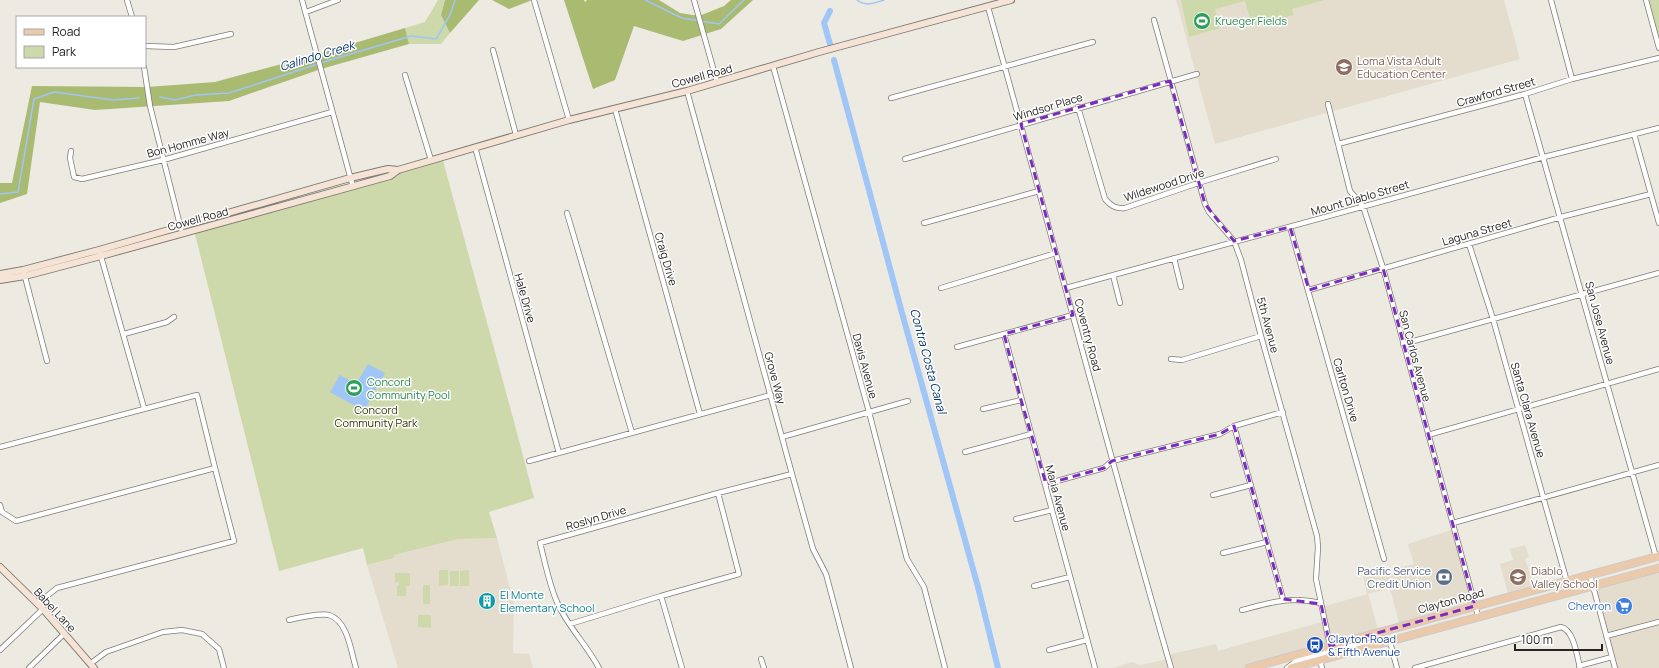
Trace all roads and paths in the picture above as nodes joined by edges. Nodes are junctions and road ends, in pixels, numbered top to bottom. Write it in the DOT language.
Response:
graph roads {
  1 [pos="127,0"];
  2 [pos="302,0"];
  3 [pos="338,0"];
  4 [pos="534,0"];
  5 [pos="694,0"];
  6 [pos="1011,0"];
  7 [pos="1551,0"];
  8 [pos="1646,0"];
  9 [pos="988,7"];
  10 [pos="306,12"];
  11 [pos="132,16"];
  12 [pos="1154,20"];
  13 [pos="231,34"];
  14 [pos="1093,42"];
  15 [pos="146,46"];
  16 [pos="1659,48"];
  17 [pos="493,50"];
  18 [pos="1659,58"];
  19 [pos="773,66"];
  20 [pos="1004,66"];
  21 [pos="144,68"];
  22 [pos="1197,74"];
  23 [pos="405,75"];
  24 [pos="1572,79"];
  25 [pos="1170,81"];
  26 [pos="717,82"];
  27 [pos="687,90"];
  28 [pos="1525,94"];
  29 [pos="891,98"];
  30 [pos="1328,104"];
  31 [pos="1078,107"];
  32 [pos="615,108"];
  33 [pos="332,112"];
  34 [pos="569,120"];
  35 [pos="1021,124"];
  36 [pos="1659,128"];
  37 [pos="1634,134"];
  38 [pos="516,135"];
  39 [pos="1338,144"];
  40 [pos="475,147"];
  41 [pos="71,150"];
  42 [pos="1544,157"];
  43 [pos="905,159"];
  44 [pos="1276,159"];
  45 [pos="163,160"];
  46 [pos="431,160"];
  47 [pos="398,170"];
  48 [pos="350,178"];
  49 [pos="1198,183"];
  50 [pos="353,187"];
  51 [pos="1039,191"];
  52 [pos="1651,194"];
  53 [pos="1363,206"];
  54 [pos="567,213"];
  55 [pos="1560,217"];
  56 [pos="924,223"];
  57 [pos="1659,223"];
  58 [pos="180,226"];
  59 [pos="1290,227"];
  60 [pos="182,233"];
  61 [pos="1234,241"];
  62 [pos="1469,244"];
  63 [pos="99,250"];
  64 [pos="1056,253"];
  65 [pos="101,256"];
  66 [pos="1174,258"];
  67 [pos="1383,268"];
  68 [pos="24,273"];
  69 [pos="1659,273"];
  70 [pos="0,274"];
  71 [pos="1114,275"];
  72 [pos="0,280"];
  73 [pos="1181,286"];
  74 [pos="941,288"];
  75 [pos="1066,288"];
  76 [pos="1309,290"];
  77 [pos="1583,294"];
  78 [pos="1120,303"];
  79 [pos="1073,315"];
  80 [pos="174,317"];
  81 [pos="1493,319"];
  82 [pos="124,334"];
  83 [pos="1004,334"];
  84 [pos="1261,336"];
  85 [pos="1402,344"];
  86 [pos="957,347"];
  87 [pos="1171,359"];
  88 [pos="47,362"];
  89 [pos="1659,369"];
  90 [pos="1607,383"];
  91 [pos="771,395"];
  92 [pos="1021,400"];
  93 [pos="908,401"];
  94 [pos="144,408"];
  95 [pos="1518,408"];
  96 [pos="984,409"];
  97 [pos="869,412"];
  98 [pos="1283,412"];
  99 [pos="700,414"];
  100 [pos="1234,426"];
  101 [pos="632,433"];
  102 [pos="1031,434"];
  103 [pos="1428,435"];
  104 [pos="782,437"];
  105 [pos="0,447"];
  106 [pos="965,452"];
  107 [pos="559,453"];
  108 [pos="529,461"];
  109 [pos="1112,461"];
  110 [pos="1659,465"];
  111 [pos="214,468"];
  112 [pos="1632,472"];
  113 [pos="792,474"];
  114 [pos="1046,484"];
  115 [pos="1251,485"];
  116 [pos="718,493"];
  117 [pos="1213,495"];
  118 [pos="1543,498"];
  119 [pos="0,505"];
  120 [pos="1052,510"];
  121 [pos="1016,519"];
  122 [pos="1452,523"];
  123 [pos="1267,542"];
  124 [pos="1224,553"];
  125 [pos="1658,557"];
  126 [pos="1384,559"];
  127 [pos="0,567"];
  128 [pos="1659,568"];
  129 [pos="1590,576"];
  130 [pos="1070,577"];
  131 [pos="1567,582"];
  132 [pos="1034,586"];
  133 [pos="1593,586"];
  134 [pos="661,596"];
  135 [pos="1283,599"];
  136 [pos="37,604"];
  137 [pos="1321,604"];
  138 [pos="1475,606"];
  139 [pos="43,609"];
  140 [pos="1242,610"];
  141 [pos="1478,616"];
  142 [pos="289,620"];
  143 [pos="1659,622"];
  144 [pos="570,624"];
  145 [pos="64,634"];
  146 [pos="1606,636"];
  147 [pos="1087,640"];
  148 [pos="1390,642"];
  149 [pos="1378,645"];
  150 [pos="1330,646"];
  151 [pos="0,650"];
  152 [pos="1049,650"];
  153 [pos="1612,657"];
  154 [pos="761,659"];
  155 [pos="1320,660"];
  156 [pos="92,666"];
  157 [pos="1580,667"];
  158 [pos="29,668"];
  159 [pos="224,668"];
  160 [pos="356,668"];
  161 [pos="598,668"];
  162 [pos="682,668"];
  163 [pos="764,668"];
  164 [pos="851,668"];
  165 [pos="945,668"];
  166 [pos="1095,668"];
  167 [pos="1171,668"];
  168 [pos="1249,668"];
  169 [pos="1287,668"];
  170 [pos="1291,668"];
  171 [pos="1322,668"];
  172 [pos="1397,668"];
  173 [pos="1415,668"];
  174 [pos="1615,668"];
  1 -- 11 [label="street"];
  2 -- 10 [label="street"];
  3 -- 10 [label="street"];
  4 -- 34 [label="street"];
  5 -- 26 [label="street"];
  6 -- 9 [label="street, Cowell Road"];
  7 -- 24 [label="street"];
  8 -- 16 [label="street"];
  9 -- 19 [label="street, Cowell Road"];
  9 -- 20 [label="street, Coventry Road"];
  10 -- 33 [label="street"];
  12 -- 25 [label="street, 5th Avenue"];
  13 -- 15 [label="street"];
  14 -- 20 [label="street"];
  17 -- 38 [label="street"];
  18 -- 24 [label="street, Crawford Street"];
  19 -- 26 [label="street, Cowell Road"];
  19 -- 97 [label="street, Davis Avenue"];
  20 -- 29 [label="street"];
  20 -- 35 [label="street, Coventry Road"];
  21 -- 45 [label="street"];
  22 -- 25 [label="street, Windsor Place"];
  23 -- 46 [label="street"];
  24 -- 28 [label="street, Crawford Street"];
  25 -- 31 [label="street, Windsor Place"];
  25 -- 49 [label="street, 5th Avenue"];
  26 -- 27 [label="street, Cowell Road"];
  27 -- 32 [label="street, Cowell Road"];
  27 -- 91 [label="street, Grove Way"];
  28 -- 39 [label="street, Crawford Street"];
  28 -- 42 [label="street, San Jose Avenue"];
  30 -- 39 [label="street, San Carlos Avenue"];
  31 -- 35 [label="street, Windsor Place"];
  31 -- 49 [label="street, Wildewood Drive"];
  32 -- 34 [label="street, Cowell Road"];
  32 -- 99 [label="street, Craig Drive"];
  33 -- 45 [label="street, Bon Homme Way"];
  33 -- 48 [label="street"];
  34 -- 38 [label="street, Cowell Road"];
  35 -- 43 [label="street, Windsor Place"];
  35 -- 51 [label="street, Coventry Road"];
  36 -- 37 [label="street, Mount Diablo Street"];
  37 -- 42 [label="street, Mount Diablo Street"];
  37 -- 52 [label="street"];
  38 -- 40 [label="street, Cowell Road"];
  39 -- 53 [label="street, San Carlos Avenue"];
  40 -- 46 [label="street, Cowell Road"];
  40 -- 107 [label="street, Hale Drive"];
  41 -- 45 [label="street, Bon Homme Way"];
  42 -- 53 [label="street, Mount Diablo Street"];
  42 -- 55 [label="street, San Jose Avenue"];
  44 -- 49 [label="street, Wildewood Drive"];
  45 -- 58 [label="street"];
  46 -- 47 [label="street, Cowell Road"];
  47 -- 48 [label="street, Cowell Road"];
  47 -- 50 [label="street, Cowell Road"];
  48 -- 50 [label="street"];
  48 -- 58 [label="street, Cowell Road"];
  49 -- 61 [label="street, 5th Avenue"];
  50 -- 60 [label="street, Cowell Road"];
  51 -- 56 [label="street"];
  51 -- 64 [label="street, Coventry Road"];
  52 -- 55 [label="street, Laguna Street"];
  52 -- 57 [label="street"];
  53 -- 59 [label="street, Mount Diablo Street"];
  53 -- 67 [label="street, San Carlos Avenue"];
  54 -- 101 [label="street"];
  55 -- 62 [label="street, Laguna Street"];
  55 -- 77 [label="street, San Jose Avenue"];
  58 -- 60 [label="street"];
  58 -- 63 [label="street, Cowell Road"];
  59 -- 61 [label="street, Mount Diablo Street"];
  59 -- 76 [label="street, Carlton Drive"];
  60 -- 65 [label="street, Cowell Road"];
  61 -- 66 [label="street, Mount Diablo Street"];
  61 -- 84 [label="street, 5th Avenue"];
  62 -- 67 [label="street, Laguna Street"];
  62 -- 81 [label="street, Santa Clara Avenue"];
  63 -- 65 [label="street"];
  63 -- 68 [label="street, Cowell Road"];
  64 -- 74 [label="street"];
  64 -- 75 [label="street, Coventry Road"];
  65 -- 68 [label="street, Cowell Road"];
  65 -- 82 [label="street"];
  66 -- 71 [label="street, Mount Diablo Street"];
  66 -- 73 [label="street"];
  67 -- 76 [label="street, Laguna Street"];
  67 -- 85 [label="street, San Carlos Avenue"];
  68 -- 70 [label="street, Cowell Road"];
  68 -- 72 [label="street, Cowell Road"];
  68 -- 88 [label="street"];
  69 -- 77 [label="street"];
  71 -- 75 [label="street, Mount Diablo Street"];
  71 -- 78 [label="street"];
  75 -- 79 [label="street, Coventry Road"];
  76 -- 126 [label="street, Carlton Drive"];
  77 -- 81 [label="street"];
  77 -- 90 [label="street, San Jose Avenue"];
  79 -- 83 [label="street"];
  79 -- 109 [label="street, Coventry Road"];
  80 -- 82 [label="street"];
  81 -- 85 [label="street"];
  81 -- 95 [label="street, Santa Clara Avenue"];
  82 -- 94 [label="street"];
  83 -- 86 [label="street"];
  83 -- 92 [label="street, Maria Avenue"];
  84 -- 87 [label="street"];
  84 -- 98 [label="street, 5th Avenue"];
  85 -- 103 [label="street, San Carlos Avenue"];
  89 -- 90 [label="street"];
  90 -- 95 [label="street"];
  90 -- 112 [label="street, San Jose Avenue"];
  91 -- 99 [label="street"];
  91 -- 104 [label="street, Grove Way"];
  92 -- 96 [label="street"];
  92 -- 102 [label="street, Maria Avenue"];
  93 -- 97 [label="street"];
  94 -- 105 [label="street"];
  94 -- 111 [label="street"];
  95 -- 103 [label="street"];
  95 -- 118 [label="street, Santa Clara Avenue"];
  97 -- 104 [label="street"];
  97 -- 165 [label="street, Davis Avenue"];
  98 -- 100 [label="street"];
  98 -- 137 [label="street, 5th Avenue"];
  99 -- 101 [label="street"];
  100 -- 109 [label="street"];
  100 -- 115 [label="street"];
  101 -- 107 [label="street"];
  102 -- 106 [label="street"];
  102 -- 114 [label="street, Maria Avenue"];
  103 -- 122 [label="street, San Carlos Avenue"];
  104 -- 113 [label="street, Grove Way"];
  107 -- 108 [label="street"];
  109 -- 114 [label="street"];
  109 -- 167 [label="street, Coventry Road"];
  110 -- 112 [label="street"];
  111 -- 119 [label="street"];
  111 -- 136 [label="street"];
  112 -- 118 [label="street"];
  112 -- 125 [label="street, San Jose Avenue"];
  113 -- 116 [label="street, Roslyn Drive"];
  113 -- 164 [label="street, Grove Way"];
  114 -- 120 [label="street, Maria Avenue"];
  115 -- 117 [label="street"];
  115 -- 123 [label="street"];
  116 -- 134 [label="street"];
  116 -- 144 [label="street, Roslyn Drive"];
  118 -- 122 [label="street"];
  118 -- 131 [label="street, Santa Clara Avenue"];
  120 -- 121 [label="street"];
  120 -- 130 [label="street, Maria Avenue"];
  122 -- 138 [label="street, San Carlos Avenue"];
  123 -- 124 [label="street"];
  123 -- 135 [label="street"];
  125 -- 129 [label="main road, Clayton Road"];
  127 -- 136 [label="street, Babel Lane"];
  128 -- 133 [label="main road, Clayton Road"];
  129 -- 131 [label="main road, Clayton Road"];
  129 -- 133 [label="street"];
  130 -- 132 [label="street"];
  130 -- 147 [label="street, Maria Avenue"];
  131 -- 138 [label="main road, Clayton Road"];
  133 -- 141 [label="main road, Clayton Road"];
  133 -- 146 [label="street"];
  134 -- 144 [label="street"];
  134 -- 162 [label="street"];
  135 -- 137 [label="street"];
  135 -- 140 [label="street"];
  136 -- 139 [label="street, Babel Lane"];
  137 -- 150 [label="street, 5th Avenue"];
  138 -- 141 [label="street, San Carlos Avenue"];
  138 -- 150 [label="main road, Clayton Road"];
  139 -- 145 [label="street, Babel Lane"];
  139 -- 151 [label="street"];
  141 -- 148 [label="main road, Clayton Road"];
  142 -- 160 [label="street"];
  143 -- 146 [label="street"];
  144 -- 161 [label="street, Roslyn Drive"];
  145 -- 156 [label="street, Babel Lane"];
  145 -- 158 [label="street"];
  146 -- 153 [label="street"];
  147 -- 152 [label="street"];
  147 -- 166 [label="street, Maria Avenue"];
  148 -- 149 [label="main road, Clayton Road"];
  148 -- 172 [label="street"];
  149 -- 150 [label="street"];
  149 -- 155 [label="main road, Clayton Road"];
  150 -- 168 [label="main road, Clayton Road"];
  150 -- 169 [label="street"];
  153 -- 157 [label="street"];
  153 -- 174 [label="street"];
  154 -- 163 [label="street"];
  155 -- 170 [label="main road, Clayton Road"];
  155 -- 171 [label="street"];
  156 -- 159 [label="street"];
  157 -- 173 [label="street"];
}
